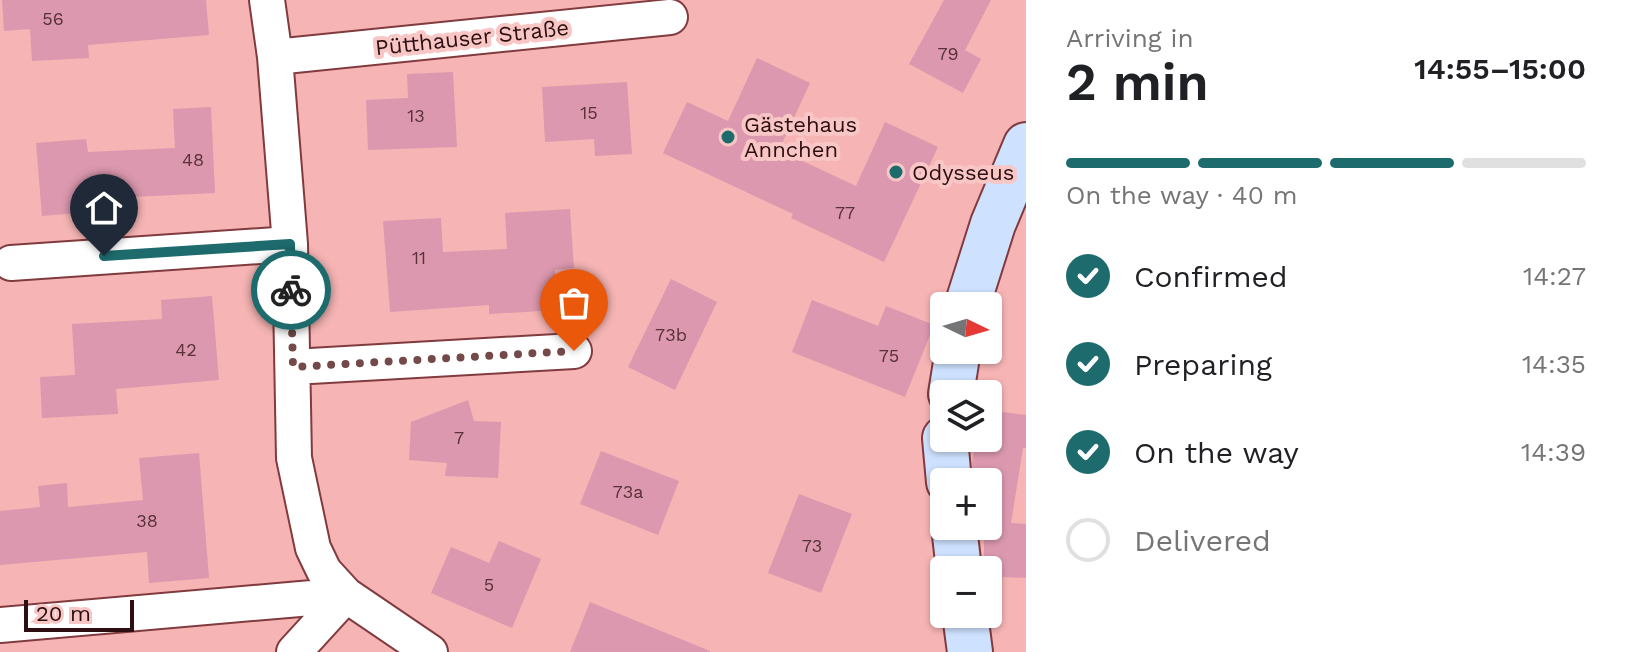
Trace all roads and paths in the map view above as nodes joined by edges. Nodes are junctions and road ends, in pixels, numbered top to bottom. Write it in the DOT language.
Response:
graph roads {
  1 [pos="267,0"];
  2 [pos="670,17"];
  3 [pos="275,57"];
  4 [pos="1026,145"];
  5 [pos="290,244"];
  6 [pos="11,263"];
  7 [pos="971,292"];
  8 [pos="574,351"];
  9 [pos="293,367"];
  10 [pos="346,595"];
  11 [pos="0,625"];
  12 [pos="967,628"];
  13 [pos="294,652"];
  14 [pos="430,652"];
  15 [pos="970,652"];
  1 -- 3 [label="street"];
  2 -- 3 [label="street, Pütthauser Straße"];
  3 -- 5 [label="street"];
  4 -- 7 [label="main road"];
  5 -- 6 [label="street"];
  5 -- 9 [label="street"];
  8 -- 9 [label="street"];
  9 -- 10 [label="street"];
  10 -- 11 [label="street"];
  10 -- 13 [label="street"];
  10 -- 14 [label="street"];
  12 -- 15 [label="main road"];
}
